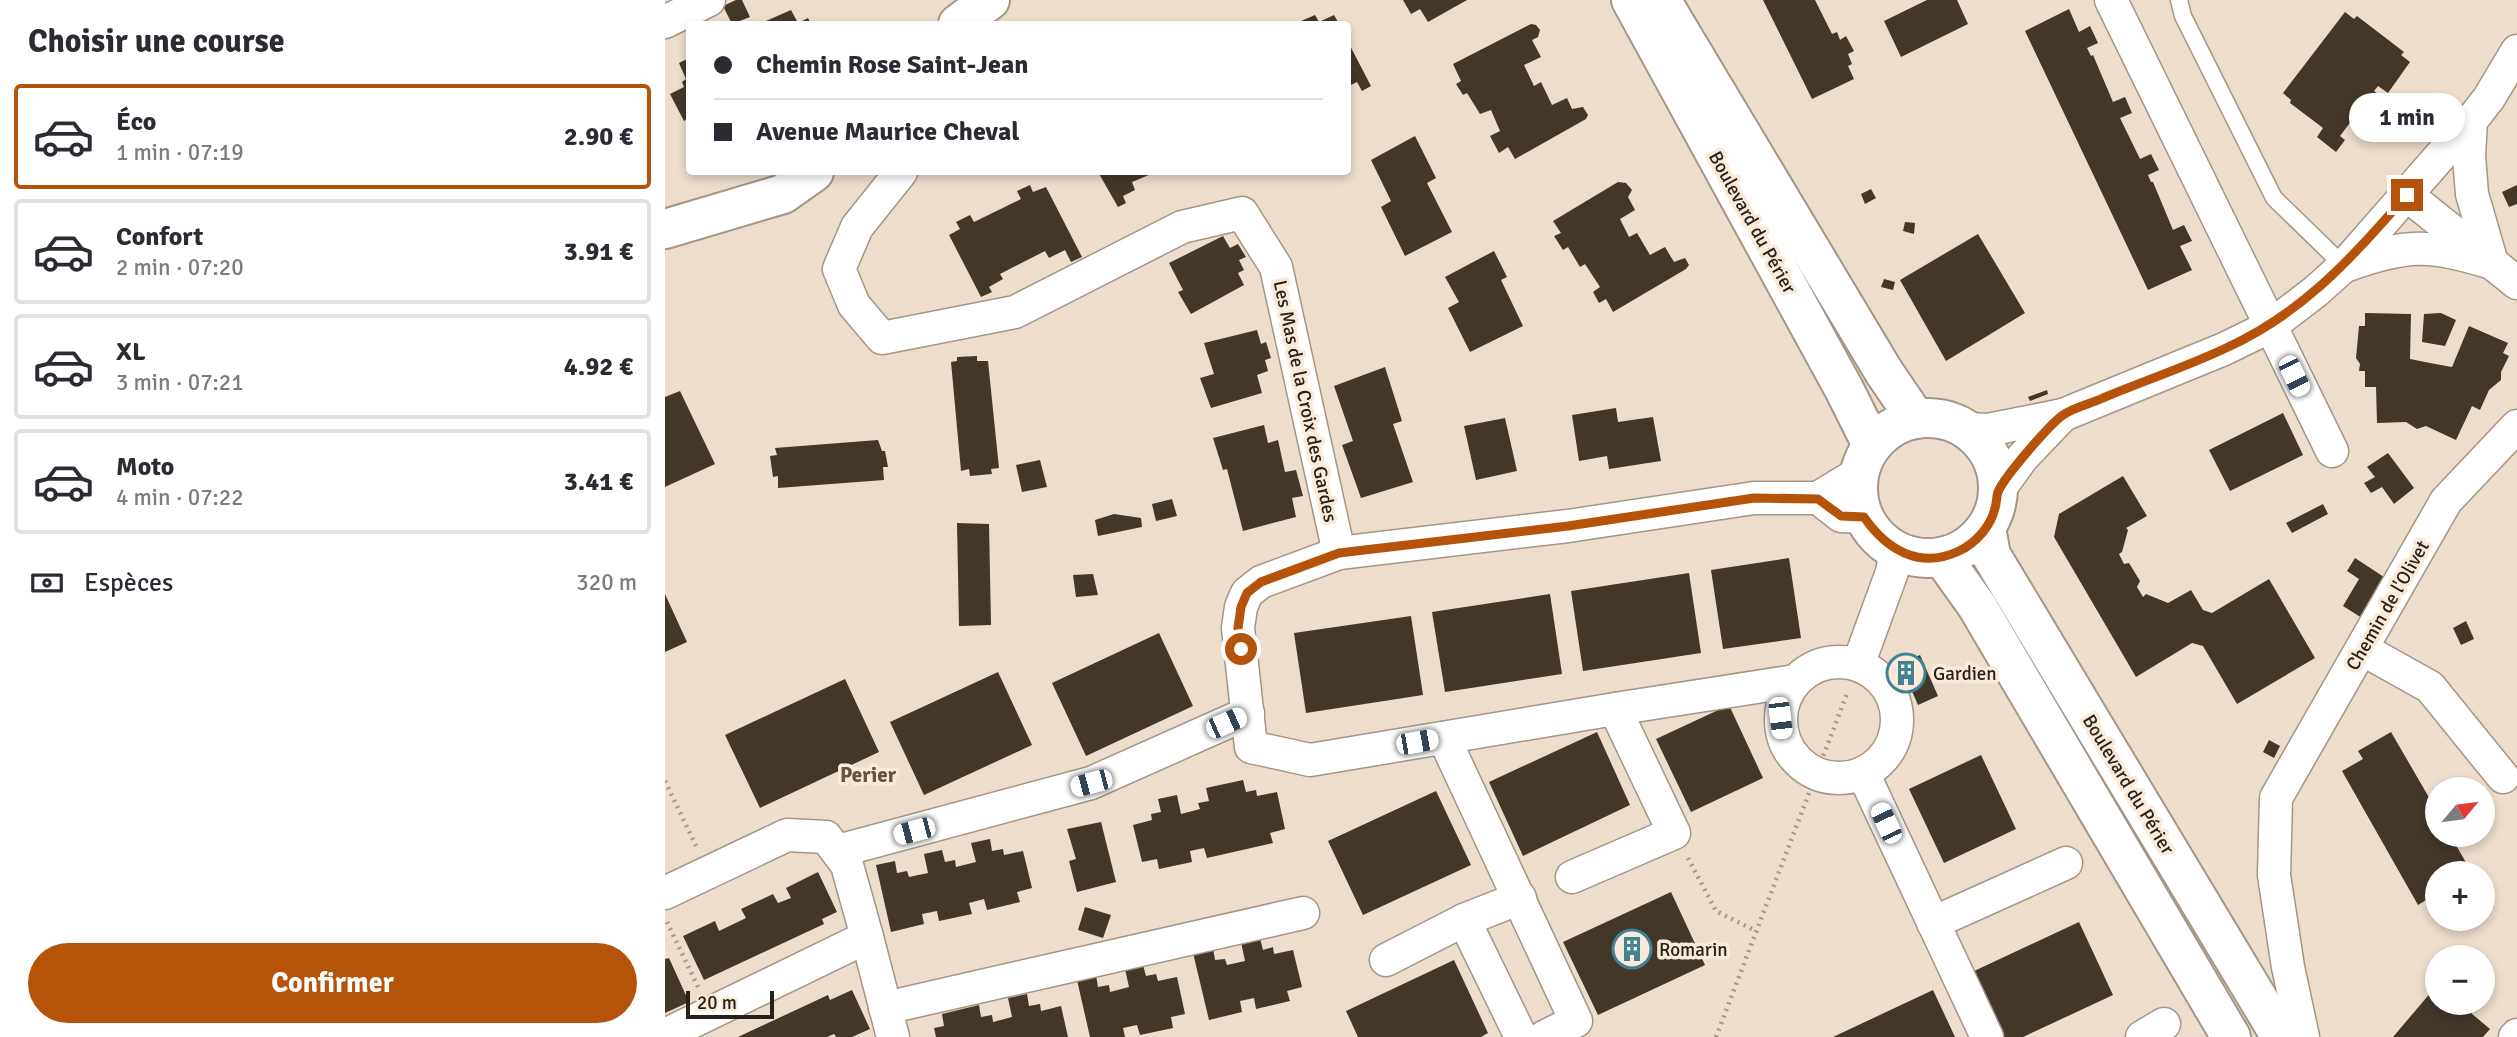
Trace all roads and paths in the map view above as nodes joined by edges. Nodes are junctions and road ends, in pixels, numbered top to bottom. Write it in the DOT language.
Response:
graph roads {
  1 [pos="709,0"];
  2 [pos="990,0"];
  3 [pos="1631,0"];
  4 [pos="2111,0"];
  5 [pos="2179,0"];
  6 [pos="1667,4"];
  7 [pos="962,21"];
  8 [pos="665,22"];
  9 [pos="2517,51"];
  10 [pos="2517,75"];
  11 [pos="2480,110"];
  12 [pos="810,175"];
  13 [pos="899,175"];
  14 [pos="2407,195"];
  15 [pos="665,229"];
  16 [pos="2492,263"];
  17 [pos="2344,266"];
  18 [pos="2517,283"];
  19 [pos="2269,327"];
  20 [pos="2063,415"];
  21 [pos="1916,419"];
  22 [pos="2517,426"];
  23 [pos="1966,429"];
  24 [pos="2332,452"];
  25 [pos="1866,459"];
  26 [pos="1998,491"];
  27 [pos="1818,499"];
  28 [pos="1864,517"];
  29 [pos="1986,528"];
  30 [pos="1896,550"];
  31 [pos="1339,553"];
  32 [pos="1942,557"];
  33 [pos="2361,649"];
  34 [pos="1858,665"];
  35 [pos="1795,681"];
  36 [pos="1615,709"];
  37 [pos="1248,713"];
  38 [pos="1444,738"];
  39 [pos="1863,773"];
  40 [pos="1817,774"];
  41 [pos="2503,777"];
  42 [pos="665,781"];
  43 [pos="1674,832"];
  44 [pos="838,851"];
  45 [pos="2066,863"];
  46 [pos="709,872"];
  47 [pos="1572,877"];
  48 [pos="665,893"];
  49 [pos="1520,898"];
  50 [pos="1303,913"];
  51 [pos="665,919"];
  52 [pos="1464,920"];
  53 [pos="1933,923"];
  54 [pos="1756,931"];
  55 [pos="867,937"];
  56 [pos="1386,960"];
  57 [pos="711,1013"];
  58 [pos="889,1022"];
  59 [pos="665,1035"];
  60 [pos="1521,1037"];
  61 [pos="1544,1037"];
  62 [pos="1716,1037"];
  63 [pos="1987,1037"];
  64 [pos="2231,1037"];
  65 [pos="2281,1037"];
  66 [pos="2303,1037"];
  1 -- 8 [label="street"];
  2 -- 7 [label="street"];
  3 -- 25 [label="street, Boulevard du Périer"];
  4 -- 19 [label="street"];
  5 -- 17 [label="lane"];
  6 -- 21 [label="street, Boulevard du Périer"];
  9 -- 11 [label="street"];
  10 -- 11 [label="street"];
  11 -- 14 [label="street"];
  11 -- 16 [label="street"];
  12 -- 15 [label="street"];
  13 -- 31 [label="street, Les Mas de la Croix des Gardes"];
  14 -- 16 [label="street"];
  14 -- 17 [label="street"];
  16 -- 17 [label="street"];
  16 -- 18 [label="street"];
  17 -- 19 [label="street"];
  19 -- 20 [label="street"];
  19 -- 24 [label="street"];
  20 -- 23 [label="street"];
  20 -- 26 [label="street"];
  21 -- 23 [label="street"];
  21 -- 25 [label="street"];
  22 -- 33 [label="street, Chemin de l'Olivet"];
  23 -- 26 [label="street"];
  25 -- 27 [label="street"];
  25 -- 28 [label="street"];
  26 -- 29 [label="street"];
  27 -- 28 [label="street"];
  27 -- 31 [label="street"];
  28 -- 30 [label="street"];
  29 -- 32 [label="street"];
  29 -- 65 [label="street, Boulevard du Périer"];
  30 -- 32 [label="street"];
  30 -- 34 [label="street"];
  31 -- 37 [label="street"];
  32 -- 64 [label="street"];
  33 -- 41 [label="street"];
  33 -- 66 [label="street, Chemin de l'Olivet"];
  34 -- 35 [label="street"];
  34 -- 39 [label="street"];
  34 -- 40 [label="path"];
  35 -- 36 [label="street"];
  35 -- 40 [label="street"];
  36 -- 38 [label="street"];
  36 -- 43 [label="street"];
  37 -- 38 [label="street"];
  37 -- 44 [label="street"];
  38 -- 49 [label="street"];
  39 -- 40 [label="street"];
  39 -- 53 [label="street"];
  40 -- 54 [label="path"];
  42 -- 46 [label="path"];
  43 -- 47 [label="street"];
  43 -- 54 [label="path"];
  44 -- 46 [label="street"];
  44 -- 55 [label="street"];
  45 -- 53 [label="street"];
  46 -- 48 [label="street"];
  49 -- 52 [label="street"];
  49 -- 61 [label="street"];
  50 -- 58 [label="street"];
  51 -- 57 [label="path"];
  52 -- 56 [label="street"];
  52 -- 60 [label="street"];
  53 -- 63 [label="street"];
  54 -- 62 [label="path"];
  55 -- 57 [label="street"];
  55 -- 58 [label="street"];
  57 -- 59 [label="street"];
}
